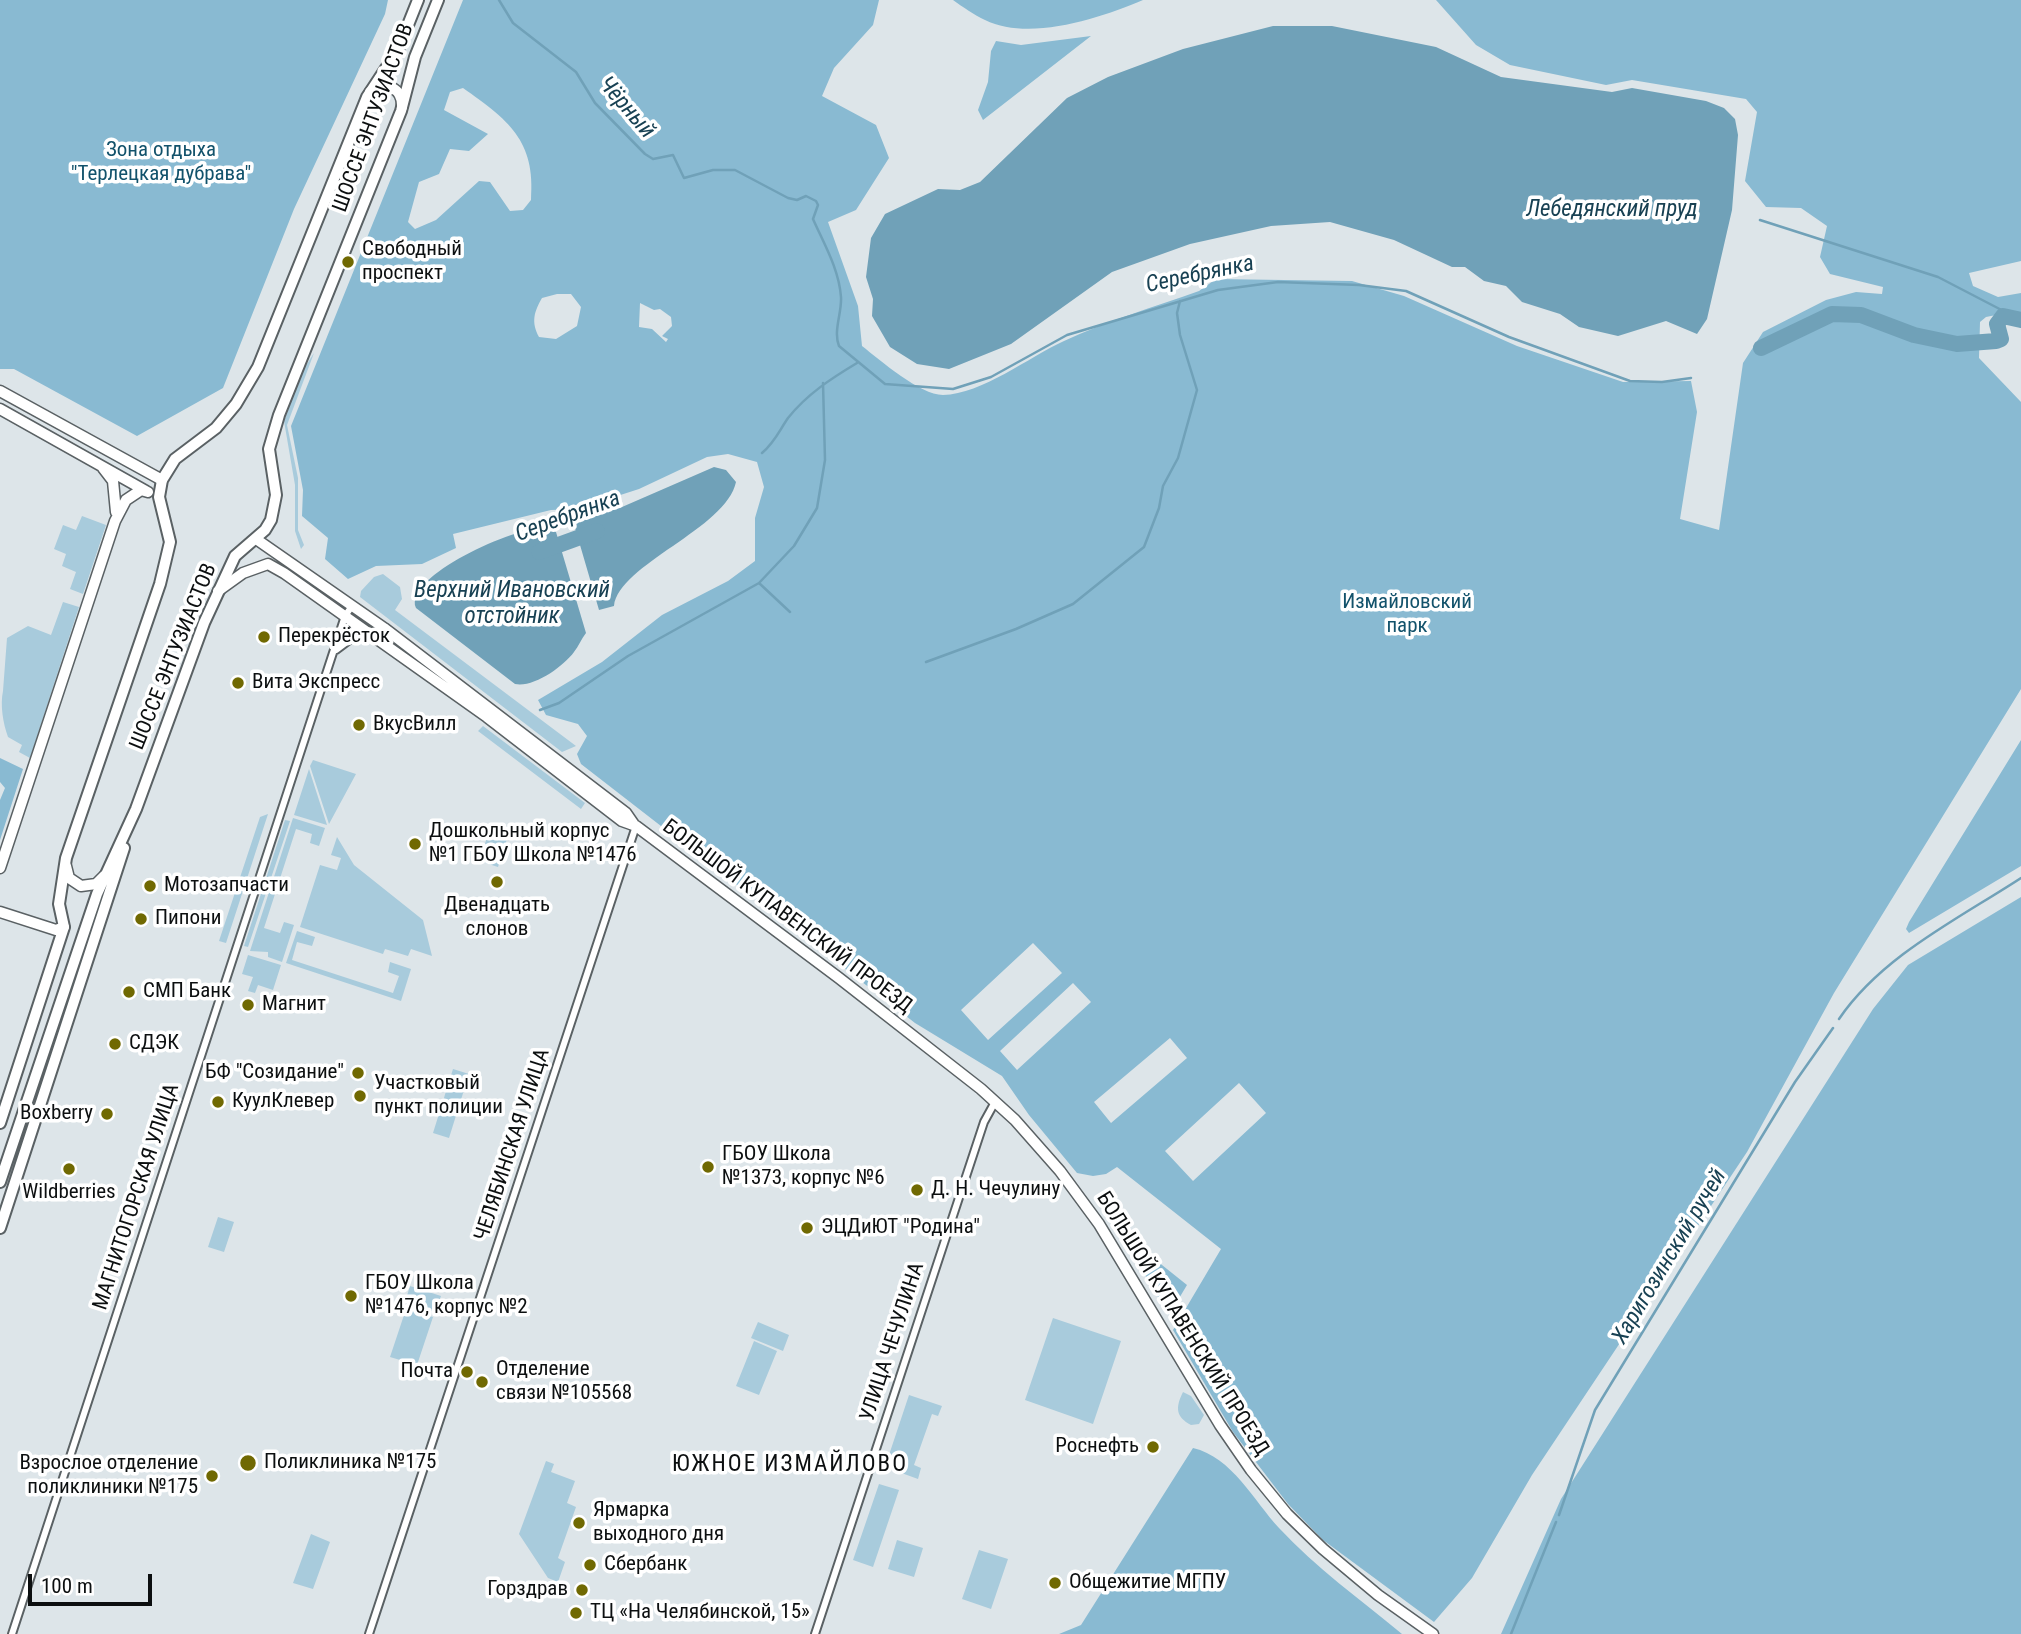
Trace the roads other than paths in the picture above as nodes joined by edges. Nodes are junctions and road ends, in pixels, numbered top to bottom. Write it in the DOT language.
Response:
graph roads {
  1 [pos="418,0"];
  2 [pos="438,0"];
  3 [pos="367,97"];
  4 [pos="401,111"];
  5 [pos="0,391"];
  6 [pos="0,409"];
  7 [pos="93,458"];
  8 [pos="162,480"];
  9 [pos="148,492"];
  10 [pos="159,497"];
  11 [pos="115,521"];
  12 [pos="256,539"];
  13 [pos="218,591"];
  14 [pos="352,606"];
  15 [pos="345,616"];
  16 [pos="371,636"];
  17 [pos="334,651"];
  18 [pos="136,809"];
  19 [pos="636,826"];
  20 [pos="66,858"];
  21 [pos="0,869"];
  22 [pos="106,873"];
  23 [pos="0,912"];
  24 [pos="60,932"];
  25 [pos="995,1102"];
  26 [pos="0,1123"];
  27 [pos="0,1182"];
  28 [pos="0,1228"];
  29 [pos="12,1634"];
  30 [pos="369,1634"];
  31 [pos="815,1634"];
  32 [pos="1433,1634"];
  1 -- 3 [label="main road, ШОССЕ ЭНТУЗИАСТОВ"];
  2 -- 4 [label="main road, ШОССЕ ЭНТУЗИАСТОВ"];
  3 -- 4 [label="main road"];
  3 -- 8 [label="main road, ШОССЕ ЭНТУЗИАСТОВ"];
  4 -- 12 [label="main road, ШОССЕ ЭНТУЗИАСТОВ"];
  5 -- 8 [label="main road"];
  6 -- 7 [label="main road"];
  7 -- 9 [label="main road"];
  7 -- 11 [label="main road"];
  8 -- 10 [label="main road, ШОССЕ ЭНТУЗИАСТОВ"];
  9 -- 10 [label="main road"];
  9 -- 11 [label="main road"];
  10 -- 20 [label="main road, ШОССЕ ЭНТУЗИАСТОВ"];
  11 -- 21 [label="main road"];
  12 -- 13 [label="main road, ШОССЕ ЭНТУЗИАСТОВ"];
  12 -- 14 [label="main road, БОЛЬШОЙ КУПАВЕНСКИЙ ПРОЕЗД"];
  13 -- 15 [label="main road, БОЛЬШОЙ КУПАВЕНСКИЙ ПРОЕЗД"];
  13 -- 18 [label="main road, ШОССЕ ЭНТУЗИАСТОВ"];
  14 -- 15 [label="street, МАГНИТОГОРСКАЯ УЛИЦА"];
  14 -- 19 [label="main road, БОЛЬШОЙ КУПАВЕНСКИЙ ПРОЕЗД"];
  15 -- 16 [label="main road, БОЛЬШОЙ КУПАВЕНСКИЙ ПРОЕЗД"];
  15 -- 17 [label="street, МАГНИТОГОРСКАЯ УЛИЦА"];
  16 -- 17 [label="street"];
  16 -- 19 [label="main road, БОЛЬШОЙ КУПАВЕНСКИЙ ПРОЕЗД"];
  17 -- 29 [label="street, МАГНИТОГОРСКАЯ УЛИЦА"];
  18 -- 22 [label="main road, ШОССЕ ЭНТУЗИАСТОВ"];
  18 -- 28 [label="main road"];
  19 -- 25 [label="main road, БОЛЬШОЙ КУПАВЕНСКИЙ ПРОЕЗД"];
  19 -- 30 [label="street, ЧЕЛЯБИНСКАЯ УЛИЦА"];
  20 -- 22 [label="main road"];
  20 -- 24 [label="main road, ШОССЕ ЭНТУЗИАСТОВ"];
  22 -- 27 [label="main road, ШОССЕ ЭНТУЗИАСТОВ"];
  23 -- 24 [label="main road"];
  24 -- 26 [label="main road, ШОССЕ ЭНТУЗИАСТОВ"];
  25 -- 31 [label="street, УЛИЦА ЧЕЧУЛИНА"];
  25 -- 32 [label="main road, БОЛЬШОЙ КУПАВЕНСКИЙ ПРОЕЗД"];
}
